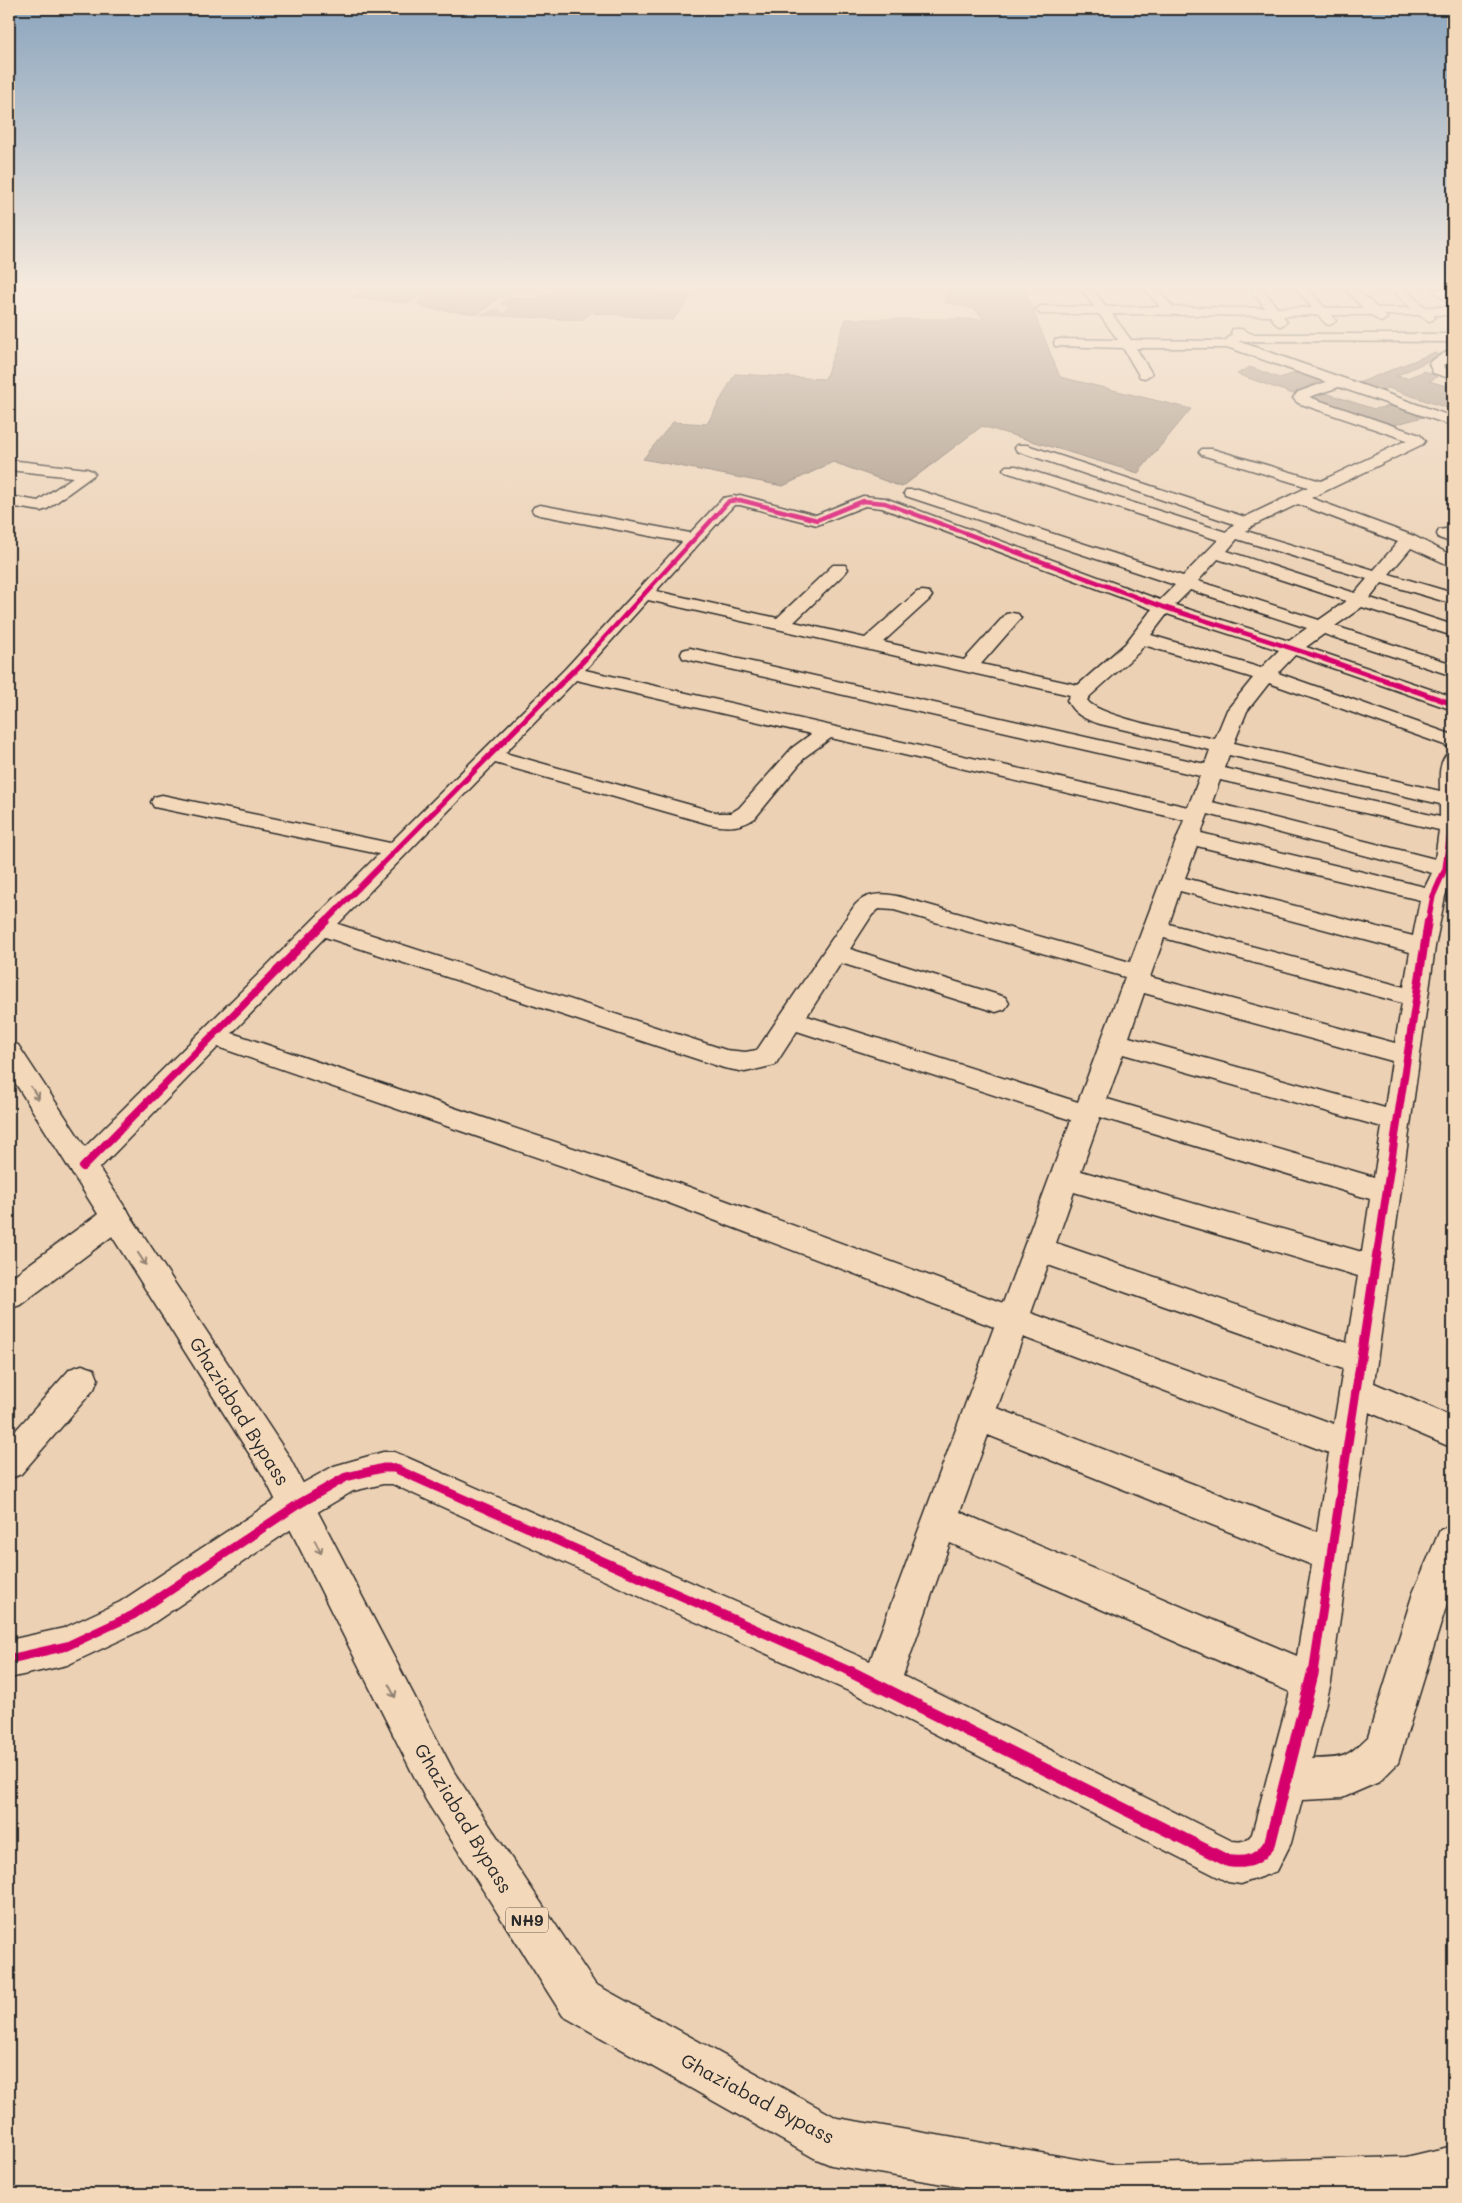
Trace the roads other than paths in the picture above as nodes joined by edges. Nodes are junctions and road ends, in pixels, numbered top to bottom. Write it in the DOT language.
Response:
graph roads {
  1 [pos="1315,392"];
  2 [pos="1367,392"];
  3 [pos="1453,422"];
  4 [pos="1022,448"];
  5 [pos="1207,452"];
  6 [pos="9,465"];
  7 [pos="1011,469"];
  8 [pos="1324,487"];
  9 [pos="912,493"];
  10 [pos="1298,499"];
  11 [pos="9,500"];
  12 [pos="540,510"];
  13 [pos="1236,532"];
  14 [pos="693,539"];
  15 [pos="1408,540"];
  16 [pos="1214,552"];
  17 [pos="1453,562"];
  18 [pos="839,569"];
  19 [pos="1378,576"];
  20 [pos="1186,582"];
  21 [pos="646,594"];
  22 [pos="923,596"];
  23 [pos="1453,598"];
  24 [pos="1358,601"];
  25 [pos="1163,607"];
  26 [pos="1012,618"];
  27 [pos="781,624"];
  28 [pos="1321,626"];
  29 [pos="1453,631"];
  30 [pos="1140,638"];
  31 [pos="869,644"];
  32 [pos="1292,648"];
  33 [pos="690,654"];
  34 [pos="968,666"];
  35 [pos="1453,670"];
  36 [pos="572,674"];
  37 [pos="1265,675"];
  38 [pos="1082,692"];
  39 [pos="1453,704"];
  40 [pos="826,732"];
  41 [pos="1453,742"];
  42 [pos="491,755"];
  43 [pos="1453,759"];
  44 [pos="1217,760"];
  45 [pos="162,802"];
  46 [pos="1450,813"];
  47 [pos="1195,819"];
  48 [pos="396,851"];
  49 [pos="1444,880"];
  50 [pos="1172,882"];
  51 [pos="321,927"];
  52 [pos="1156,928"];
  53 [pos="1422,947"];
  54 [pos="834,953"];
  55 [pos="1138,977"];
  56 [pos="1415,998"];
  57 [pos="996,1003"];
  58 [pos="790,1020"];
  59 [pos="213,1036"];
  60 [pos="1114,1042"];
  61 [pos="9,1052"];
  62 [pos="1406,1055"];
  63 [pos="1089,1110"];
  64 [pos="1396,1121"];
  65 [pos="83,1167"];
  66 [pos="1064,1178"];
  67 [pos="1386,1192"];
  68 [pos="116,1217"];
  69 [pos="1039,1249"];
  70 [pos="1374,1268"];
  71 [pos="9,1296"];
  72 [pos="1013,1320"];
  73 [pos="1358,1376"];
  74 [pos="82,1379"];
  75 [pos="978,1416"];
  76 [pos="1453,1433"];
  77 [pos="1348,1445"];
  78 [pos="9,1463"];
  79 [pos="296,1504"];
  80 [pos="940,1521"];
  81 [pos="1453,1542"];
  82 [pos="1331,1555"];
  83 [pos="9,1656"];
  84 [pos="1312,1682"];
  85 [pos="880,1685"];
  86 [pos="1286,1780"];
  87 [pos="1453,2170"];
  88 [pos="1372,2188"];
  1 -- 8 [label="main road"];
  2 -- 3 [label="main road"];
  4 -- 13 [label="main road"];
  5 -- 8 [label="main road"];
  6 -- 11 [label="main road"];
  7 -- 13 [label="main road"];
  8 -- 10 [label="main road"];
  9 -- 20 [label="main road"];
  10 -- 13 [label="main road"];
  10 -- 15 [label="main road"];
  12 -- 14 [label="main road"];
  13 -- 16 [label="main road"];
  13 -- 19 [label="main road"];
  14 -- 21 [label="main road"];
  14 -- 25 [label="main road"];
  15 -- 17 [label="main road"];
  15 -- 19 [label="main road"];
  16 -- 20 [label="main road"];
  16 -- 24 [label="main road"];
  18 -- 27 [label="main road"];
  19 -- 23 [label="main road"];
  19 -- 24 [label="main road"];
  20 -- 25 [label="main road"];
  20 -- 28 [label="main road"];
  21 -- 27 [label="main road"];
  21 -- 36 [label="main road"];
  22 -- 31 [label="main road"];
  24 -- 28 [label="main road"];
  24 -- 29 [label="main road"];
  25 -- 30 [label="main road"];
  25 -- 32 [label="main road"];
  26 -- 34 [label="main road"];
  27 -- 31 [label="main road"];
  28 -- 32 [label="main road"];
  28 -- 35 [label="main road"];
  30 -- 37 [label="main road"];
  30 -- 38 [label="main road"];
  31 -- 34 [label="main road"];
  32 -- 37 [label="main road"];
  32 -- 39 [label="main road"];
  33 -- 44 [label="main road"];
  34 -- 38 [label="main road"];
  36 -- 40 [label="main road"];
  36 -- 42 [label="main road"];
  37 -- 41 [label="main road"];
  37 -- 44 [label="main road"];
  38 -- 44 [label="main road"];
  40 -- 42 [label="main road"];
  40 -- 47 [label="main road"];
  42 -- 48 [label="main road"];
  43 -- 46 [label="main road"];
  44 -- 46 [label="main road"];
  44 -- 47 [label="main road"];
  45 -- 48 [label="main road"];
  46 -- 49 [label="main road"];
  47 -- 49 [label="main road"];
  47 -- 49 [label="main road"];
  47 -- 50 [label="main road"];
  48 -- 51 [label="main road"];
  49 -- 53 [label="main road"];
  50 -- 52 [label="main road"];
  50 -- 53 [label="main road"];
  51 -- 58 [label="main road"];
  51 -- 59 [label="main road"];
  52 -- 55 [label="main road"];
  52 -- 56 [label="main road"];
  53 -- 56 [label="main road"];
  54 -- 55 [label="main road"];
  54 -- 57 [label="main road"];
  54 -- 58 [label="main road"];
  55 -- 60 [label="main road"];
  55 -- 62 [label="main road"];
  56 -- 62 [label="main road"];
  58 -- 63 [label="main road"];
  59 -- 65 [label="main road"];
  59 -- 72 [label="main road"];
  60 -- 63 [label="main road"];
  60 -- 64 [label="main road"];
  61 -- 65 [label="main road, Ghaziabad Bypass / NH9, one-way"];
  62 -- 64 [label="main road"];
  63 -- 66 [label="main road"];
  63 -- 67 [label="main road"];
  64 -- 67 [label="main road"];
  65 -- 68 [label="main road, Ghaziabad Bypass / NH9"];
  66 -- 69 [label="main road"];
  66 -- 70 [label="main road"];
  67 -- 70 [label="main road"];
  68 -- 71 [label="main road"];
  68 -- 79 [label="main road, Ghaziabad Bypass / NH9, one-way"];
  69 -- 72 [label="main road"];
  69 -- 73 [label="main road"];
  70 -- 73 [label="main road"];
  72 -- 75 [label="main road"];
  72 -- 77 [label="main road"];
  73 -- 76 [label="main road"];
  73 -- 77 [label="main road"];
  74 -- 78 [label="main road"];
  75 -- 80 [label="main road"];
  75 -- 82 [label="main road"];
  77 -- 82 [label="main road"];
  79 -- 83 [label="main road"];
  79 -- 85 [label="main road"];
  79 -- 88 [label="main road, Ghaziabad Bypass / NH9, one-way"];
  80 -- 84 [label="main road"];
  80 -- 85 [label="main road"];
  81 -- 86 [label="main road"];
  82 -- 84 [label="main road"];
  84 -- 86 [label="main road"];
  85 -- 86 [label="main road"];
  87 -- 88 [label="main road, Ghaziabad Bypass / NH9"];
}
